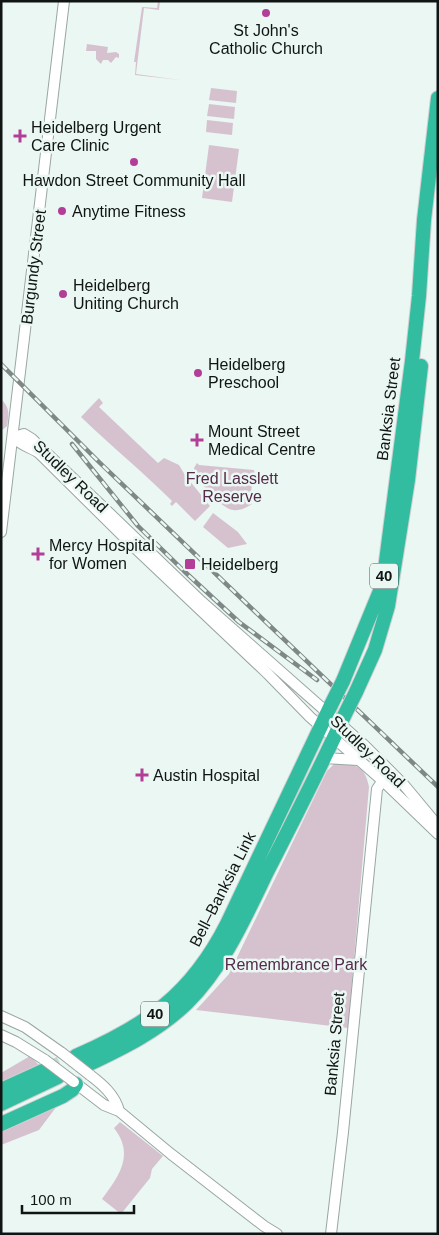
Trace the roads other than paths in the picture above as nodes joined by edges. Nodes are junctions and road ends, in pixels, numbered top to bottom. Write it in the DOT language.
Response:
graph roads {
  1 [pos="64,1"];
  2 [pos="438,98"];
  3 [pos="438,184"];
  4 [pos="14,437"];
  5 [pos="1,532"];
  6 [pos="292,690"];
  7 [pos="326,717"];
  8 [pos="342,720"];
  9 [pos="334,737"];
  10 [pos="324,758"];
  11 [pos="358,760"];
  12 [pos="389,772"];
  13 [pos="383,781"];
  14 [pos="438,826"];
  15 [pos="438,834"];
  16 [pos="1,1016"];
  17 [pos="1,1035"];
  18 [pos="82,1065"];
  19 [pos="50,1069"];
  20 [pos="75,1082"];
  21 [pos="103,1086"];
  22 [pos="1,1090"];
  23 [pos="99,1101"];
  24 [pos="1,1104"];
  25 [pos="119,1110"];
  26 [pos="1,1124"];
  27 [pos="277,1234"];
  28 [pos="332,1234"];
  1 -- 4 [label="street, Burgundy Street"];
  2 -- 7 [label="highway, Banksia Street / 40, bridge"];
  3 -- 8 [label="highway, Banksia Street / 40, bridge"];
  4 -- 5 [label="street, Burgundy Street"];
  4 -- 6 [label="street, Studley Road"];
  4 -- 6 [label="street, Studley Road"];
  6 -- 7 [label="street, Studley Road"];
  6 -- 7 [label="street, Studley Road"];
  7 -- 8 [label="street, Studley Road"];
  7 -- 9 [label="street, Studley Road"];
  7 -- 18 [label="highway, Bell–Banksia Link / 40"];
  8 -- 9 [label="highway, Bell–Banksia Link / 40"];
  8 -- 12 [label="street, Studley Road"];
  9 -- 10 [label="highway, Bell–Banksia Link / 40"];
  9 -- 11 [label="street, Studley Road"];
  10 -- 11 [label="street"];
  10 -- 18 [label="highway, Bell–Banksia Link / 40"];
  11 -- 13 [label="street, Studley Road"];
  12 -- 13 [label="street, Banksia Street"];
  12 -- 14 [label="street, Studley Road"];
  13 -- 15 [label="street, Studley Road"];
  13 -- 28 [label="street, Banksia Street"];
  16 -- 18 [label="street, bridge"];
  17 -- 19 [label="street"];
  18 -- 20 [label="street"];
  18 -- 21 [label="street"];
  19 -- 20 [label="street, bridge"];
  19 -- 22 [label="highway"];
  19 -- 24 [label="highway"];
  20 -- 23 [label="street"];
  20 -- 26 [label="highway"];
  21 -- 23 [label="street"];
  21 -- 25 [label="street"];
  23 -- 25 [label="street"];
  25 -- 27 [label="street"];
}
